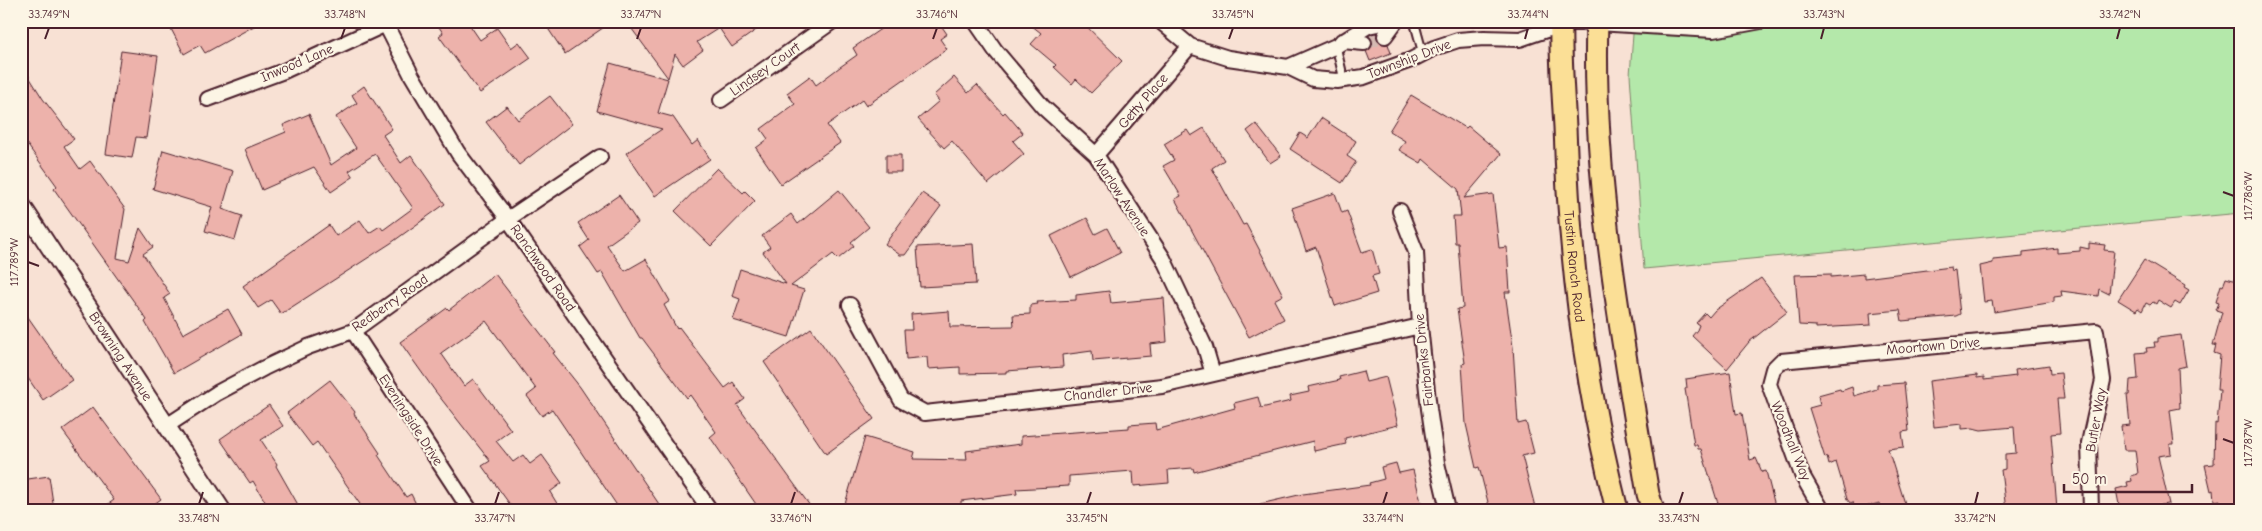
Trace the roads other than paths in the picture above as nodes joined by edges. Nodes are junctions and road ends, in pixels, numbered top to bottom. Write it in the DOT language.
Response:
graph roads {
  1 [pos="833,21"];
  2 [pos="975,21"];
  3 [pos="1160,21"];
  4 [pos="1394,21"];
  5 [pos="1414,21"];
  6 [pos="1761,21"];
  7 [pos="1555,22"];
  8 [pos="1597,22"];
  9 [pos="385,23"];
  10 [pos="1385,36"];
  11 [pos="1339,43"];
  12 [pos="1364,44"];
  13 [pos="1190,46"];
  14 [pos="1423,54"];
  15 [pos="1288,67"];
  16 [pos="1344,80"];
  17 [pos="208,99"];
  18 [pos="721,100"];
  19 [pos="1096,155"];
  20 [pos="600,157"];
  21 [pos="21,204"];
  22 [pos="1400,211"];
  23 [pos="508,219"];
  24 [pos="850,305"];
  25 [pos="1420,326"];
  26 [pos="353,331"];
  27 [pos="2096,331"];
  28 [pos="1773,369"];
  29 [pos="1213,374"];
  30 [pos="168,426"];
  31 [pos="222,510"];
  32 [pos="470,510"];
  33 [pos="710,510"];
  34 [pos="1448,510"];
  35 [pos="1617,510"];
  36 [pos="1652,510"];
  37 [pos="1822,510"];
  38 [pos="2091,510"];
  1 -- 18 [label="street, Lindsey Court"];
  2 -- 19 [label="street, Marlow Avenue"];
  3 -- 13 [label="street, Township Drive"];
  4 -- 10 [label="street"];
  4 -- 11 [label="street"];
  5 -- 14 [label="lane"];
  6 -- 8 [label="street"];
  7 -- 8 [label="street, Township Drive"];
  7 -- 14 [label="street, Township Drive"];
  7 -- 35 [label="main road, Tustin Ranch Road"];
  8 -- 36 [label="main road"];
  9 -- 17 [label="street, Inwood Lane"];
  9 -- 23 [label="street, Ranchwood Road"];
  11 -- 12 [label="street"];
  11 -- 15 [label="street"];
  11 -- 16 [label="lane"];
  13 -- 15 [label="street, Township Drive"];
  13 -- 19 [label="street, Getty Place"];
  14 -- 16 [label="street, Township Drive"];
  15 -- 16 [label="street, Township Drive"];
  19 -- 29 [label="street, Marlow Avenue"];
  20 -- 23 [label="street, Redberry Road"];
  21 -- 30 [label="street, Browning Avenue"];
  22 -- 25 [label="street, Fairbanks Drive"];
  23 -- 26 [label="street, Redberry Road"];
  23 -- 33 [label="street, Ranchwood Road"];
  24 -- 29 [label="street, Chandler Drive"];
  25 -- 29 [label="street, Chandler Drive"];
  25 -- 34 [label="street, Fairbanks Drive"];
  26 -- 30 [label="street, Redberry Road"];
  26 -- 32 [label="street, Eveningside Drive"];
  27 -- 28 [label="street, Moortown Drive"];
  27 -- 38 [label="street, Butler Way"];
  28 -- 37 [label="street, Woodhall Way"];
  30 -- 31 [label="street, Browning Avenue"];
}
